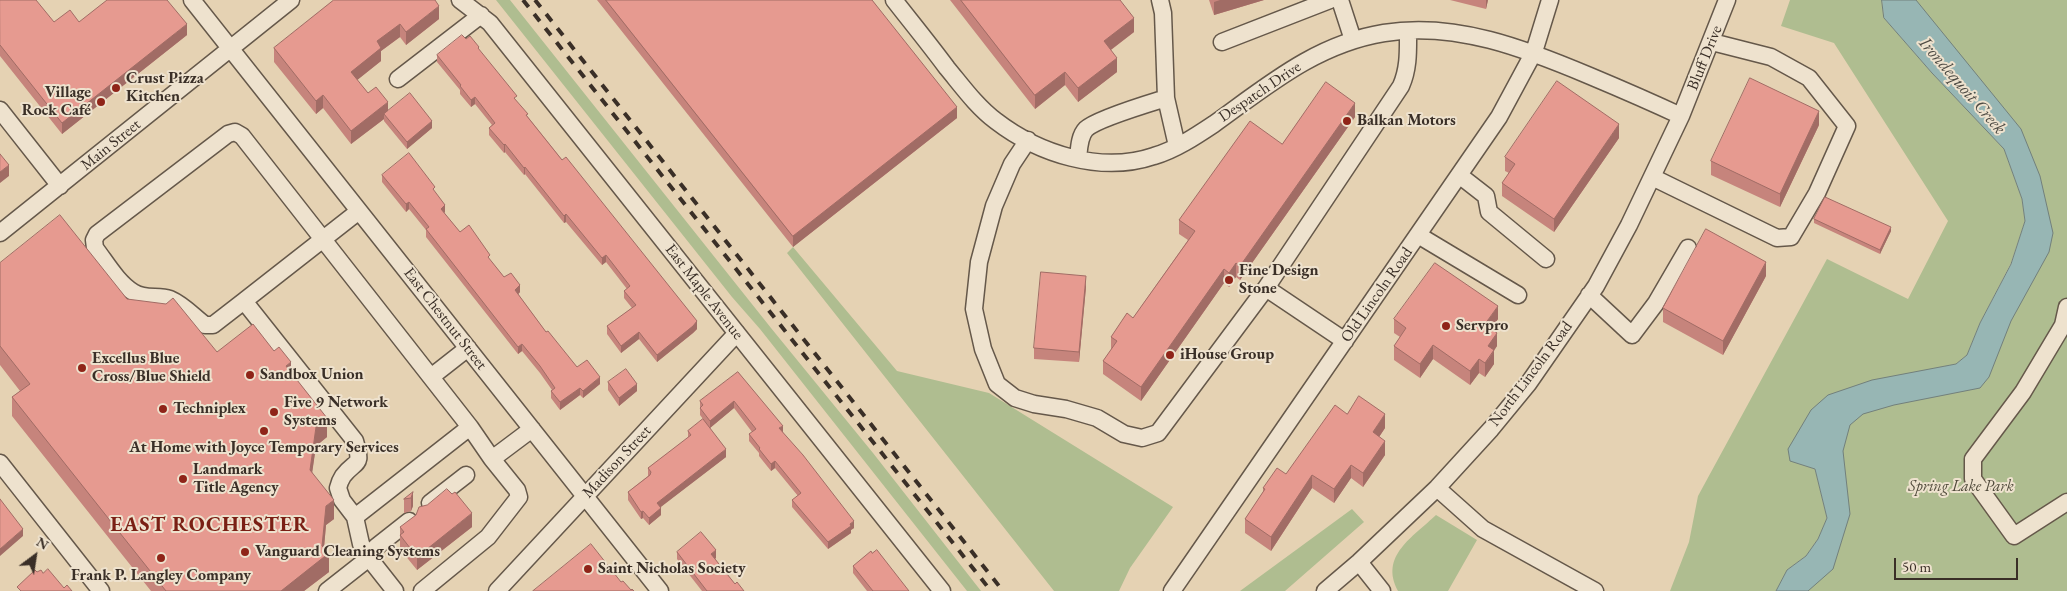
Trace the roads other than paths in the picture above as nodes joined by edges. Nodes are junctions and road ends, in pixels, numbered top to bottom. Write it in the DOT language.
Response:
graph roads {
  1 [pos="192,0"];
  2 [pos="291,0"];
  3 [pos="460,0"];
  4 [pos="894,0"];
  5 [pos="1160,0"];
  6 [pos="1330,0"];
  7 [pos="1340,0"];
  8 [pos="1550,0"];
  9 [pos="1727,0"];
  10 [pos="482,15"];
  11 [pos="1408,30"];
  12 [pos="1353,40"];
  13 [pos="1222,42"];
  14 [pos="1712,42"];
  15 [pos="230,48"];
  16 [pos="1534,52"];
  17 [pos="398,79"];
  18 [pos="1166,98"];
  19 [pos="0,110"];
  20 [pos="1681,116"];
  21 [pos="1028,140"];
  22 [pos="1177,146"];
  23 [pos="1078,159"];
  24 [pos="1459,175"];
  25 [pos="1652,177"];
  26 [pos="60,186"];
  27 [pos="359,211"];
  28 [pos="0,233"];
  29 [pos="1418,235"];
  30 [pos="324,238"];
  31 [pos="1688,248"];
  32 [pos="1546,258"];
  33 [pos="1266,288"];
  34 [pos="1518,295"];
  35 [pos="1589,295"];
  36 [pos="244,301"];
  37 [pos="2067,307"];
  38 [pos="737,334"];
  39 [pos="1345,340"];
  40 [pos="468,348"];
  41 [pos="431,377"];
  42 [pos="470,427"];
  43 [pos="532,429"];
  44 [pos="492,459"];
  45 [pos="0,463"];
  46 [pos="466,475"];
  47 [pos="1437,488"];
  48 [pos="585,496"];
  49 [pos="2067,502"];
  50 [pos="355,517"];
  51 [pos="368,558"];
  52 [pos="1359,562"];
  53 [pos="101,591"];
  54 [pos="327,591"];
  55 [pos="395,591"];
  56 [pos="422,591"];
  57 [pos="497,591"];
  58 [pos="660,591"];
  59 [pos="942,591"];
  60 [pos="1172,591"];
  61 [pos="1325,591"];
  62 [pos="1382,591"];
  63 [pos="1595,591"];
  1 -- 15 [label="street, East Chestnut Street"];
  2 -- 15 [label="street, Main Street"];
  3 -- 10 [label="street, East Maple Avenue"];
  4 -- 21 [label="street, Despatch Drive"];
  5 -- 18 [label="street"];
  6 -- 13 [label="street"];
  7 -- 12 [label="street"];
  8 -- 16 [label="street"];
  9 -- 14 [label="street, Bluff Drive"];
  10 -- 17 [label="street"];
  10 -- 38 [label="street, East Maple Avenue"];
  11 -- 12 [label="street, Despatch Drive"];
  11 -- 16 [label="street, Despatch Drive"];
  11 -- 33 [label="street"];
  12 -- 22 [label="street, Despatch Drive"];
  14 -- 20 [label="street, Bluff Drive"];
  14 -- 25 [label="street"];
  15 -- 26 [label="street, Main Street"];
  15 -- 27 [label="street, East Chestnut Street"];
  16 -- 20 [label="street, Despatch Drive"];
  16 -- 24 [label="street, Old Lincoln Road"];
  18 -- 22 [label="street"];
  18 -- 23 [label="street"];
  19 -- 26 [label="street"];
  20 -- 25 [label="street, North Lincoln Road"];
  21 -- 23 [label="street, Despatch Drive"];
  21 -- 33 [label="street"];
  22 -- 23 [label="street, Despatch Drive"];
  24 -- 29 [label="street, Old Lincoln Road"];
  24 -- 32 [label="street"];
  25 -- 35 [label="street, North Lincoln Road"];
  26 -- 28 [label="street, Main Street"];
  27 -- 30 [label="street"];
  27 -- 40 [label="street, East Chestnut Street"];
  29 -- 34 [label="street"];
  29 -- 39 [label="street, Old Lincoln Road"];
  30 -- 36 [label="street"];
  30 -- 36 [label="street"];
  30 -- 41 [label="street"];
  31 -- 35 [label="street"];
  33 -- 39 [label="street"];
  35 -- 47 [label="street, North Lincoln Road"];
  36 -- 50 [label="street"];
  37 -- 49 [label="street"];
  38 -- 48 [label="street, Madison Street"];
  38 -- 59 [label="street, East Maple Avenue"];
  39 -- 60 [label="street, Old Lincoln Road"];
  40 -- 41 [label="street"];
  40 -- 43 [label="street, East Chestnut Street"];
  41 -- 42 [label="street"];
  42 -- 44 [label="street"];
  42 -- 50 [label="street"];
  43 -- 44 [label="street"];
  43 -- 48 [label="street, East Chestnut Street"];
  44 -- 56 [label="street"];
  45 -- 53 [label="street"];
  46 -- 51 [label="street"];
  47 -- 52 [label="street, North Lincoln Road"];
  47 -- 63 [label="street"];
  48 -- 57 [label="street, Madison Street"];
  48 -- 58 [label="street, East Chestnut Street"];
  50 -- 51 [label="street"];
  51 -- 54 [label="street"];
  51 -- 55 [label="street"];
  52 -- 61 [label="street, North Lincoln Road"];
  52 -- 62 [label="street"];
}
